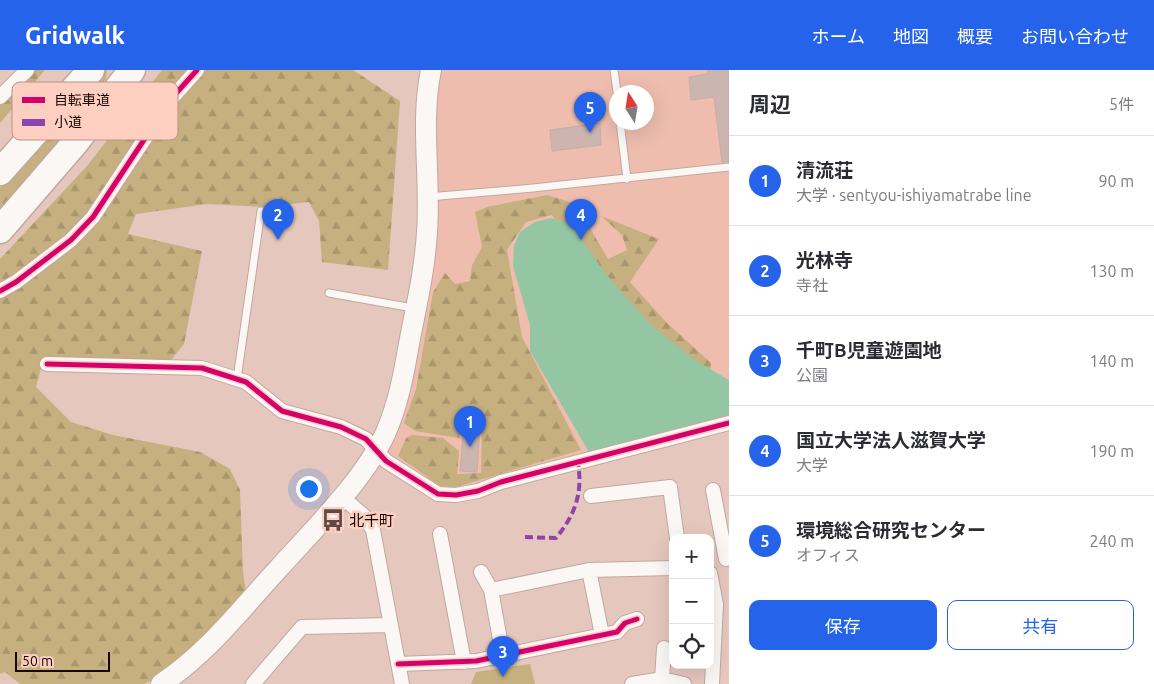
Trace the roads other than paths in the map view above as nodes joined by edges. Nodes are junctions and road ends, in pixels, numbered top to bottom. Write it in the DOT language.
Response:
graph roads {
  1 [pos="27,70"];
  2 [pos="73,70"];
  3 [pos="91,70"];
  4 [pos="196,70"];
  5 [pos="430,70"];
  6 [pos="614,70"];
  7 [pos="15,82"];
  8 [pos="63,82"];
  9 [pos="80,82"];
  10 [pos="12,85"];
  11 [pos="616,85"];
  12 [pos="178,91"];
  13 [pos="0,97"];
  14 [pos="621,130"];
  15 [pos="16,140"];
  16 [pos="29,140"];
  17 [pos="77,140"];
  18 [pos="144,140"];
  19 [pos="0,160"];
  20 [pos="729,167"];
  21 [pos="0,172"];
  22 [pos="627,179"];
  23 [pos="428,197"];
  24 [pos="261,212"];
  25 [pos="0,230"];
  26 [pos="0,292"];
  27 [pos="329,293"];
  28 [pos="416,308"];
  29 [pos="47,364"];
  30 [pos="237,379"];
  31 [pos="729,423"];
  32 [pos="376,450"];
  33 [pos="713,490"];
  34 [pos="341,496"];
  35 [pos="592,496"];
  36 [pos="440,534"];
  37 [pos="676,534"];
  38 [pos="727,558"];
  39 [pos="714,563"];
  40 [pos="669,568"];
  41 [pos="589,570"];
  42 [pos="481,572"];
  43 [pos="711,579"];
  44 [pos="492,590"];
  45 [pos="637,619"];
  46 [pos="391,625"];
  47 [pos="602,635"];
  48 [pos="664,648"];
  49 [pos="503,656"];
  50 [pos="464,662"];
  51 [pos="398,664"];
  52 [pos="662,679"];
  53 [pos="161,684"];
  54 [pos="253,684"];
  55 [pos="402,684"];
  56 [pos="632,684"];
  57 [pos="684,684"];
  58 [pos="712,684"];
  1 -- 7 [label="street"];
  2 -- 8 [label="highway"];
  3 -- 9 [label="highway"];
  4 -- 12 [label="street"];
  5 -- 23 [label="main road"];
  6 -- 11 [label="lane"];
  10 -- 13 [label="street"];
  14 -- 22 [label="lane"];
  15 -- 19 [label="highway"];
  16 -- 21 [label="highway"];
  17 -- 25 [label="highway"];
  18 -- 26 [label="street"];
  20 -- 22 [label="lane"];
  22 -- 23 [label="lane"];
  23 -- 28 [label="main road"];
  24 -- 30 [label="lane"];
  27 -- 28 [label="lane"];
  28 -- 32 [label="main road"];
  29 -- 30 [label="street"];
  30 -- 32 [label="street"];
  31 -- 32 [label="street"];
  32 -- 34 [label="main road"];
  33 -- 38 [label="street"];
  34 -- 46 [label="street"];
  34 -- 53 [label="main road"];
  35 -- 37 [label="street"];
  36 -- 50 [label="street"];
  38 -- 39 [label="street"];
  40 -- 41 [label="street"];
  41 -- 44 [label="street"];
  41 -- 47 [label="street"];
  42 -- 44 [label="street"];
  43 -- 58 [label="street"];
  44 -- 49 [label="street"];
  45 -- 47 [label="street"];
  46 -- 51 [label="street"];
  46 -- 54 [label="street"];
  47 -- 49 [label="street"];
  48 -- 52 [label="street"];
  49 -- 50 [label="street"];
  50 -- 51 [label="street"];
  51 -- 55 [label="street"];
  52 -- 56 [label="street"];
  52 -- 57 [label="street"];
}
